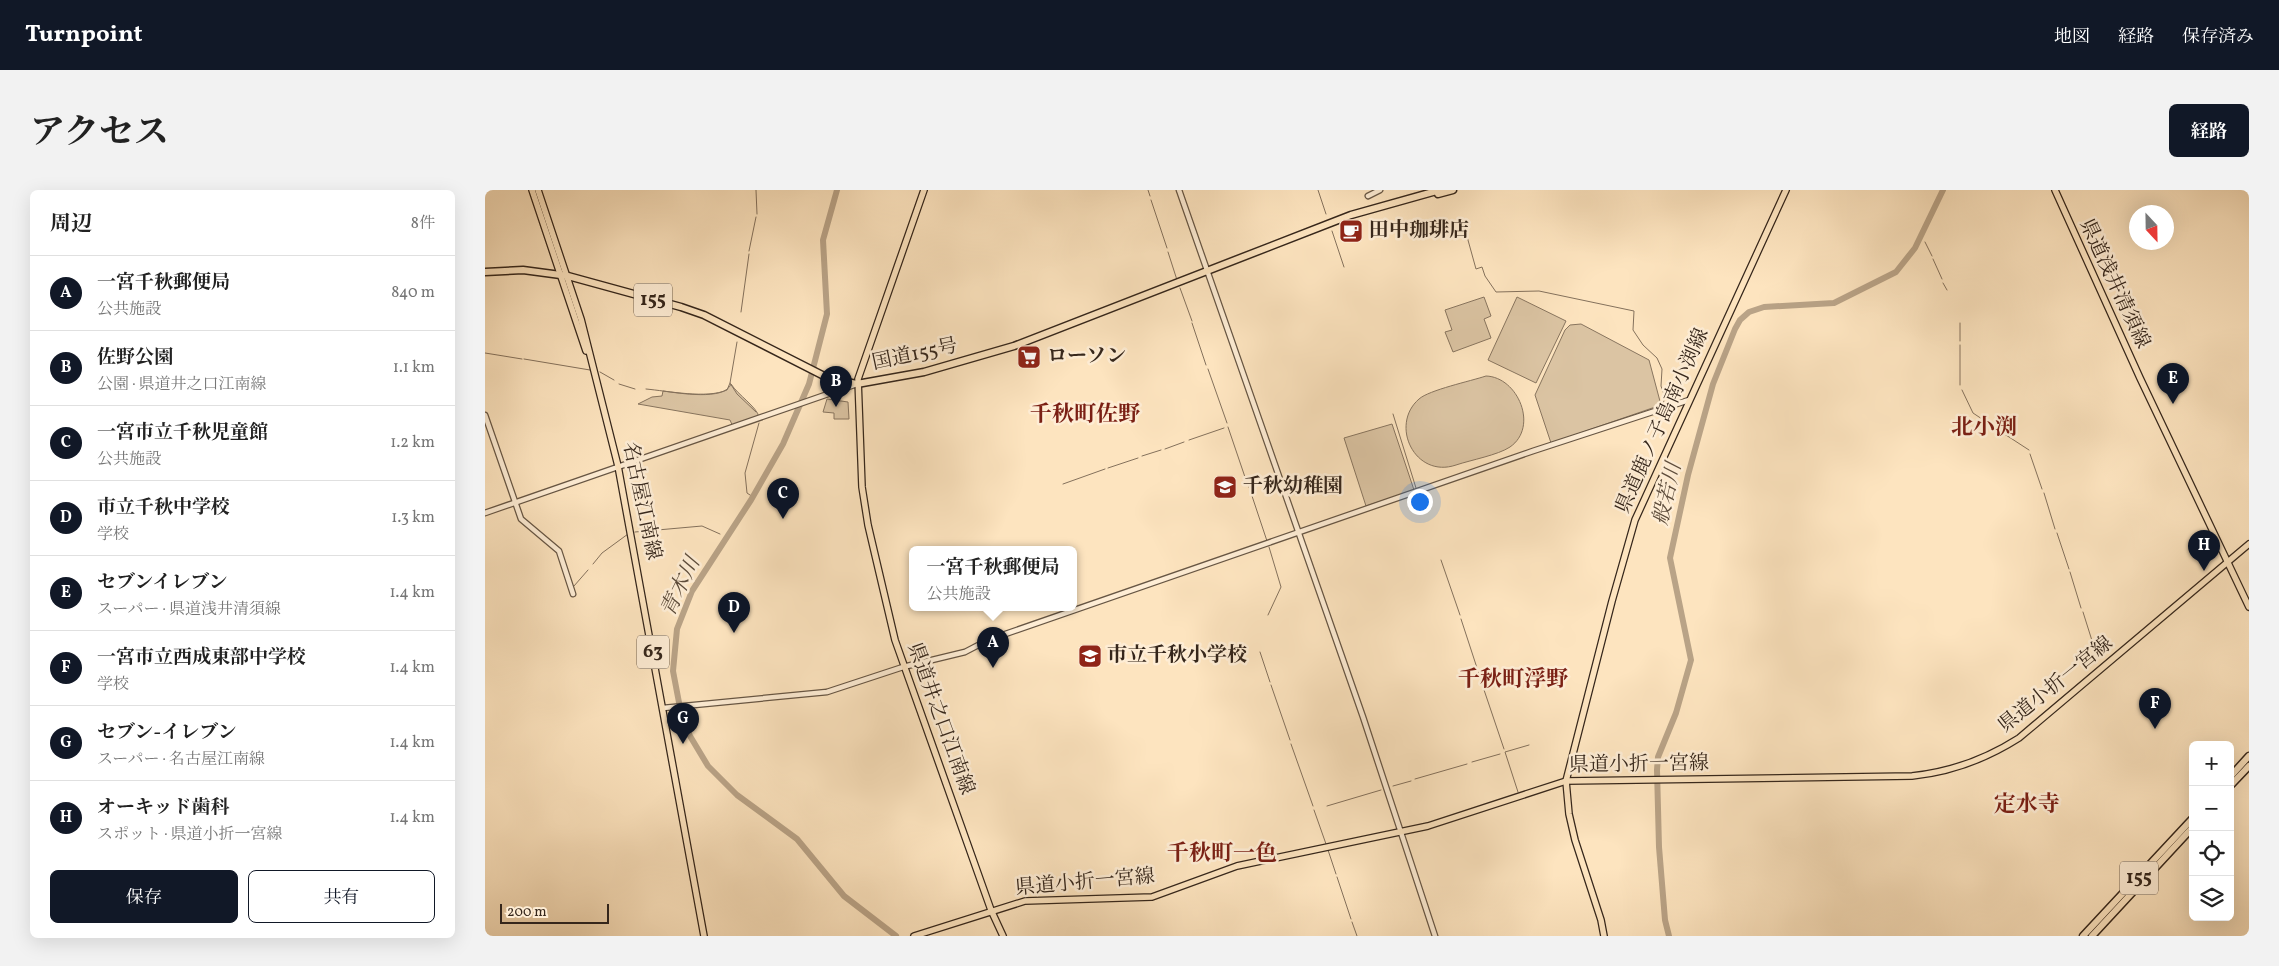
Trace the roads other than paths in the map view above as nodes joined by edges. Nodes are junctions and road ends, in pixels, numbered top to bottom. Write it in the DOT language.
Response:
graph roads {
  1 [pos="533,190"];
  2 [pos="538,190"];
  3 [pos="923,190"];
  4 [pos="1179,190"];
  5 [pos="1380,190"];
  6 [pos="1441,190"];
  7 [pos="1453,190"];
  8 [pos="1786,190"];
  9 [pos="2055,190"];
  10 [pos="1368,196"];
  11 [pos="485,272"];
  12 [pos="1207,272"];
  13 [pos="565,276"];
  14 [pos="857,384"];
  15 [pos="1689,400"];
  16 [pos="485,415"];
  17 [pos="618,466"];
  18 [pos="515,502"];
  19 [pos="485,513"];
  20 [pos="1300,534"];
  21 [pos="2249,544"];
  22 [pos="2228,563"];
  23 [pos="573,594"];
  24 [pos="2249,607"];
  25 [pos="1077,610"];
  26 [pos="1073,611"];
  27 [pos="903,667"];
  28 [pos="663,708"];
  29 [pos="2249,756"];
  30 [pos="2249,766"];
  31 [pos="2234,773"];
  32 [pos="1566,781"];
  33 [pos="2234,782"];
  34 [pos="2189,822"];
  35 [pos="2189,831"];
  36 [pos="1400,832"];
  37 [pos="991,910"];
  38 [pos="703,936"];
  39 [pos="914,936"];
  40 [pos="1003,936"];
  41 [pos="1435,936"];
  42 [pos="1604,936"];
  43 [pos="2083,936"];
  44 [pos="2093,936"];
  1 -- 13 [label="main road, 名古屋江南線 / 63"];
  2 -- 13 [label="main road, 名古屋江南線 / 63"];
  3 -- 14 [label="main road, 県道井之口江南線"];
  4 -- 12 [label="street"];
  5 -- 10 [label="street"];
  6 -- 12 [label="highway, 国道155号 / 155"];
  7 -- 12 [label="highway, 国道155号 / 155"];
  8 -- 15 [label="main road, 県道鹿ノ子島南小渕線"];
  9 -- 22 [label="main road, 県道浅井清須線"];
  11 -- 13 [label="highway, 国道155号 / 155"];
  12 -- 14 [label="highway, 国道155号 / 155"];
  12 -- 20 [label="street"];
  13 -- 14 [label="highway, 国道155号 / 155"];
  13 -- 17 [label="main road, 名古屋江南線 / 63"];
  14 -- 17 [label="street"];
  14 -- 27 [label="main road, 県道井之口江南線"];
  15 -- 20 [label="street"];
  15 -- 32 [label="main road, 県道鹿ノ子島南小渕線"];
  16 -- 18 [label="street"];
  17 -- 18 [label="street"];
  17 -- 28 [label="main road, 名古屋江南線 / 63"];
  18 -- 19 [label="street"];
  18 -- 23 [label="street"];
  20 -- 25 [label="street"];
  20 -- 36 [label="street"];
  21 -- 22 [label="main road, 県道小折一宮線"];
  22 -- 24 [label="main road, 県道浅井清須線"];
  22 -- 32 [label="main road, 県道小折一宮線"];
  26 -- 27 [label="street"];
  27 -- 28 [label="street"];
  27 -- 37 [label="main road, 県道井之口江南線"];
  28 -- 38 [label="main road, 名古屋江南線 / 63"];
  29 -- 31 [label="highway"];
  30 -- 33 [label="highway"];
  32 -- 36 [label="main road, 県道小折一宮線"];
  32 -- 42 [label="main road, 県道鹿ノ子島南小渕線"];
  34 -- 43 [label="highway, 155"];
  35 -- 44 [label="highway, 155"];
  36 -- 37 [label="main road, 県道小折一宮線"];
  36 -- 41 [label="street"];
  37 -- 39 [label="main road, 県道小折一宮線"];
  37 -- 40 [label="main road, 県道井之口江南線"];
}
